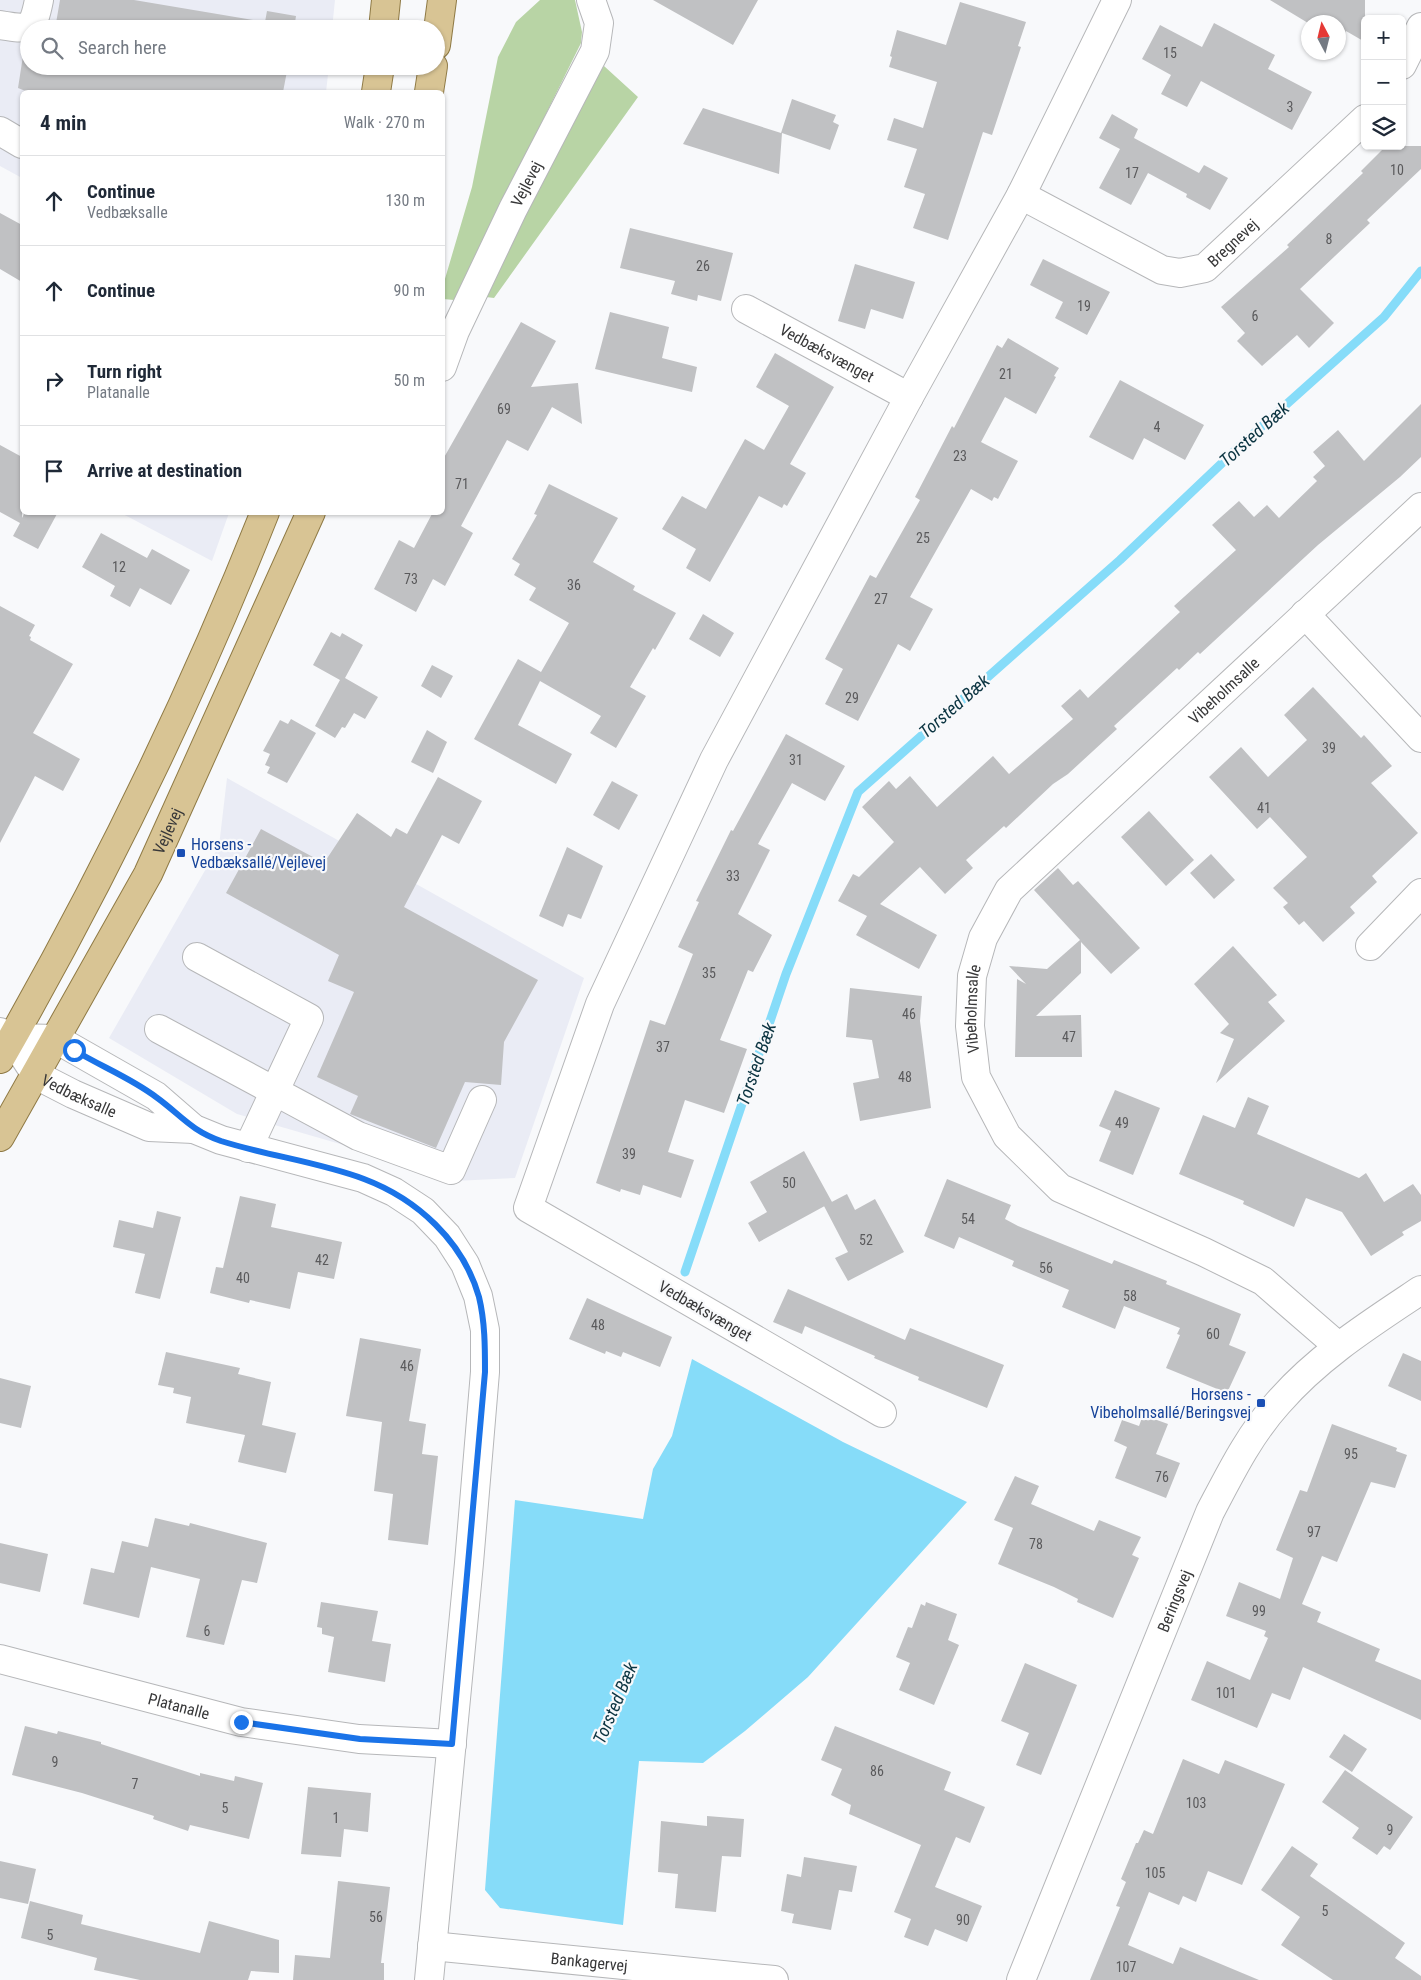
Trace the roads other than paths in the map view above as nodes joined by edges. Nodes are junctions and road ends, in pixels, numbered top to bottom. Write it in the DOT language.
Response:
graph roads {
  1 [pos="39,0"];
  2 [pos="386,0"];
  3 [pos="442,0"];
  4 [pos="591,0"];
  5 [pos="1117,0"];
  6 [pos="35,20"];
  7 [pos="384,20"];
  8 [pos="439,20"];
  9 [pos="0,25"];
  10 [pos="1421,27"];
  11 [pos="20,29"];
  12 [pos="1404,60"];
  13 [pos="379,75"];
  14 [pos="432,75"];
  15 [pos="376,90"];
  16 [pos="429,90"];
  17 [pos="1361,122"];
  18 [pos="0,131"];
  19 [pos="20,143"];
  20 [pos="1021,195"];
  21 [pos="746,309"];
  22 [pos="445,359"];
  23 [pos="909,397"];
  24 [pos="1421,507"];
  25 [pos="265,515"];
  26 [pos="310,515"];
  27 [pos="1305,614"];
  28 [pos="1421,738"];
  29 [pos="1421,893"];
  30 [pos="1370,946"];
  31 [pos="197,958"];
  32 [pos="159,1029"];
  33 [pos="56,1039"];
  34 [pos="4,1043"];
  35 [pos="36,1074"];
  36 [pos="275,1092"];
  37 [pos="482,1100"];
  38 [pos="194,1129"];
  39 [pos="358,1136"];
  40 [pos="0,1137"];
  41 [pos="248,1148"];
  42 [pos="346,1174"];
  43 [pos="1421,1290"];
  44 [pos="1338,1346"];
  45 [pos="882,1413"];
  46 [pos="0,1659"];
  47 [pos="452,1744"];
  48 [pos="432,1946"];
  49 [pos="766,1979"];
  50 [pos="429,1980"];
  51 [pos="1021,1980"];
  1 -- 6 [label="street"];
  2 -- 7 [label="main road"];
  3 -- 8 [label="main road"];
  4 -- 22 [label="street, Vejlevej"];
  5 -- 20 [label="street"];
  9 -- 11 [label="street"];
  10 -- 12 [label="street"];
  13 -- 15 [label="main road"];
  14 -- 16 [label="main road"];
  17 -- 20 [label="street, Bregnevej"];
  18 -- 19 [label="street"];
  20 -- 23 [label="street"];
  21 -- 23 [label="street, Vedbæksvænget"];
  23 -- 45 [label="street, Vedbæksvænget"];
  24 -- 27 [label="street, Vibeholmsalle"];
  25 -- 34 [label="main road"];
  26 -- 33 [label="main road, Vejlevej"];
  27 -- 28 [label="street"];
  27 -- 44 [label="street, Vibeholmsalle"];
  29 -- 30 [label="street"];
  31 -- 36 [label="street"];
  32 -- 36 [label="street"];
  33 -- 34 [label="street, Vedbæksalle"];
  33 -- 35 [label="main road, Vejlevej"];
  33 -- 38 [label="street, Vedbæksalle"];
  34 -- 35 [label="street, Vedbæksalle"];
  35 -- 38 [label="street, Vedbæksalle"];
  35 -- 40 [label="main road, Vejlevej"];
  36 -- 39 [label="street"];
  36 -- 41 [label="street"];
  37 -- 39 [label="street"];
  38 -- 41 [label="street, Vedbæksalle"];
  39 -- 42 [label="street"];
  41 -- 42 [label="street, Vedbæksalle"];
  42 -- 47 [label="street, Vedbæksalle"];
  43 -- 44 [label="street, Beringsvej"];
  44 -- 51 [label="street, Beringsvej"];
  46 -- 47 [label="street, Platanalle"];
  47 -- 48 [label="street, Vedbæksalle"];
  48 -- 49 [label="street, Bankagervej"];
  48 -- 50 [label="street, Vedbæksalle"];
}
